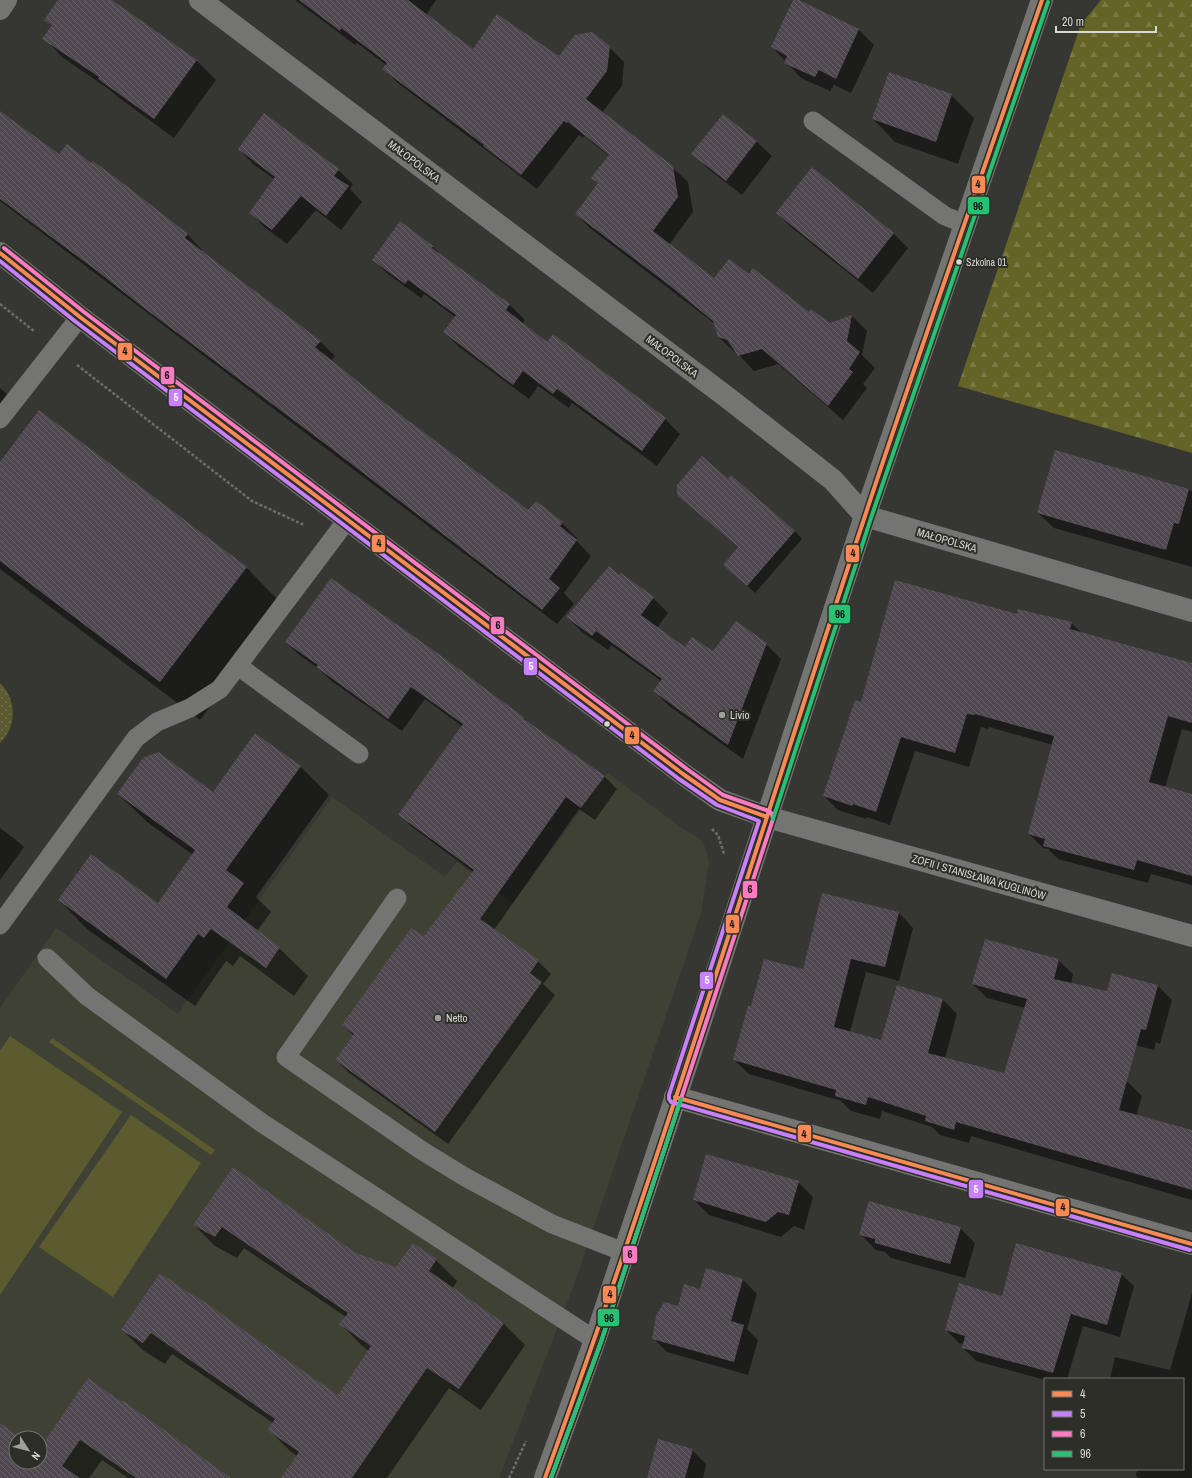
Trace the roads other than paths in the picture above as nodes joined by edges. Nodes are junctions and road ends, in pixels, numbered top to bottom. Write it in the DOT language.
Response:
graph roads {
  1 [pos="6,0"];
  2 [pos="200,0"];
  3 [pos="1042,0"];
  4 [pos="0,9"];
  5 [pos="813,121"];
  6 [pos="965,224"];
  7 [pos="0,254"];
  8 [pos="80,317"];
  9 [pos="0,419"];
  10 [pos="865,516"];
  11 [pos="347,520"];
  12 [pos="1192,611"];
  13 [pos="238,666"];
  14 [pos="359,754"];
  15 [pos="767,818"];
  16 [pos="398,898"];
  17 [pos="0,925"];
  18 [pos="1192,936"];
  19 [pos="47,958"];
  20 [pos="675,1097"];
  21 [pos="1192,1244"];
  22 [pos="624,1252"];
  23 [pos="595,1340"];
  24 [pos="545,1478"];
  1 -- 4 [label="street"];
  2 -- 10 [label="street, MAŁOPOLSKA"];
  3 -- 6 [label="street"];
  5 -- 6 [label="lane"];
  6 -- 10 [label="street"];
  7 -- 8 [label="street, ZOFII I STANISŁAWA KUGLINÓW"];
  8 -- 9 [label="lane"];
  8 -- 11 [label="street, ZOFII I STANISŁAWA KUGLINÓW"];
  10 -- 12 [label="street, MAŁOPOLSKA"];
  10 -- 15 [label="street"];
  11 -- 13 [label="lane"];
  11 -- 15 [label="street, ZOFII I STANISŁAWA KUGLINÓW"];
  13 -- 14 [label="lane"];
  13 -- 17 [label="lane"];
  15 -- 18 [label="street, ZOFII I STANISŁAWA KUGLINÓW"];
  15 -- 20 [label="street"];
  16 -- 22 [label="lane"];
  19 -- 23 [label="lane"];
  20 -- 21 [label="street"];
  20 -- 22 [label="street"];
  22 -- 23 [label="street"];
  23 -- 24 [label="street"];
}
